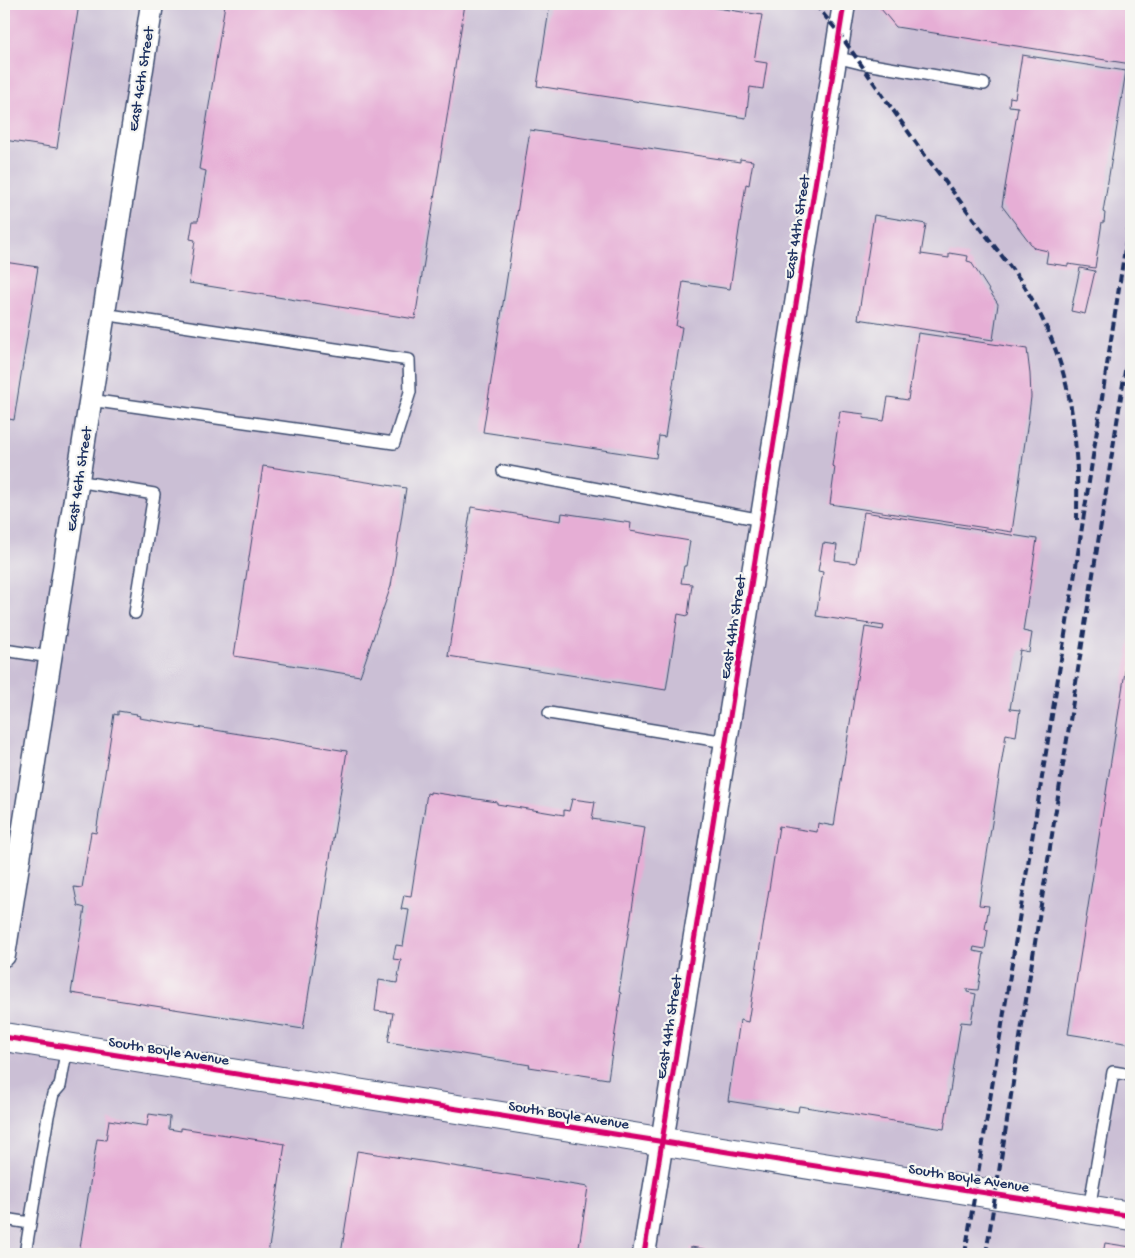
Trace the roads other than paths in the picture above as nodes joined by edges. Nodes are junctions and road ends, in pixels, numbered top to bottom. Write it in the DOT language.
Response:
graph roads {
  1 [pos="152,4"];
  2 [pos="844,4"];
  3 [pos="836,57"];
  4 [pos="984,84"];
  5 [pos="103,314"];
  6 [pos="90,400"];
  7 [pos="504,472"];
  8 [pos="77,481"];
  9 [pos="762,520"];
  10 [pos="135,613"];
  11 [pos="4,650"];
  12 [pos="50,656"];
  13 [pos="549,713"];
  14 [pos="726,742"];
  15 [pos="4,955"];
  16 [pos="4,1037"];
  17 [pos="68,1047"];
  18 [pos="1131,1075"];
  19 [pos="663,1141"];
  20 [pos="1088,1209"];
  21 [pos="1131,1216"];
  22 [pos="4,1219"];
  23 [pos="30,1223"];
  24 [pos="25,1254"];
  25 [pos="644,1254"];
  1 -- 5 [label="street, East 46th Street"];
  2 -- 3 [label="street, East 44th Street"];
  3 -- 4 [label="lane"];
  3 -- 9 [label="street, East 44th Street"];
  5 -- 6 [label="street, East 46th Street"];
  5 -- 6 [label="lane"];
  6 -- 8 [label="street, East 46th Street"];
  7 -- 9 [label="lane"];
  8 -- 10 [label="lane"];
  8 -- 12 [label="street, East 46th Street"];
  9 -- 14 [label="street, East 44th Street"];
  11 -- 12 [label="lane"];
  12 -- 15 [label="street, East 46th Street"];
  13 -- 14 [label="lane"];
  14 -- 19 [label="street, East 44th Street"];
  16 -- 17 [label="street, South Boyle Avenue"];
  17 -- 19 [label="street, South Boyle Avenue"];
  17 -- 23 [label="lane"];
  18 -- 20 [label="lane"];
  19 -- 20 [label="street, South Boyle Avenue"];
  19 -- 25 [label="street, East 44th Street"];
  20 -- 21 [label="street, South Boyle Avenue"];
  22 -- 23 [label="lane"];
  23 -- 24 [label="lane"];
}
